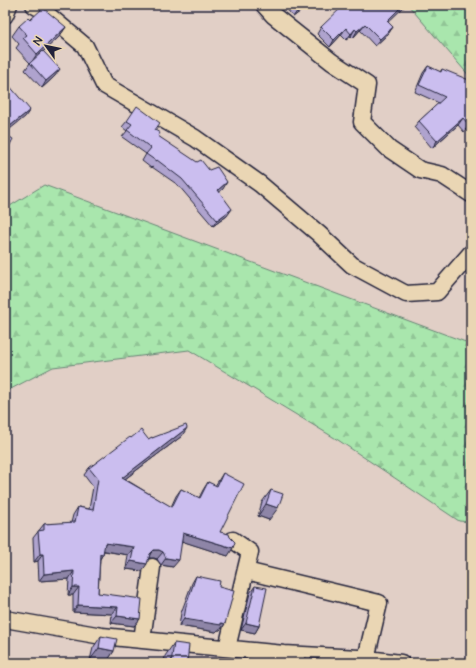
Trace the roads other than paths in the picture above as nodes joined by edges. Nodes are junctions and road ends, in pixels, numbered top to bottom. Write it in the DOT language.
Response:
graph roads {
  1 [pos="9,5"];
  2 [pos="34,5"];
  3 [pos="267,6"];
  4 [pos="5,14"];
  5 [pos="471,194"];
  6 [pos="471,253"];
  7 [pos="234,540"];
  8 [pos="152,567"];
  9 [pos="246,571"];
  10 [pos="5,619"];
  11 [pos="142,640"];
  12 [pos="227,648"];
  13 [pos="366,659"];
  14 [pos="401,663"];
  1 -- 4 [label="street"];
  2 -- 6 [label="street"];
  3 -- 5 [label="street"];
  7 -- 9 [label="street"];
  8 -- 11 [label="street"];
  9 -- 12 [label="street"];
  9 -- 13 [label="street"];
  10 -- 11 [label="street"];
  11 -- 12 [label="street"];
  12 -- 13 [label="street"];
  13 -- 14 [label="street"];
}
